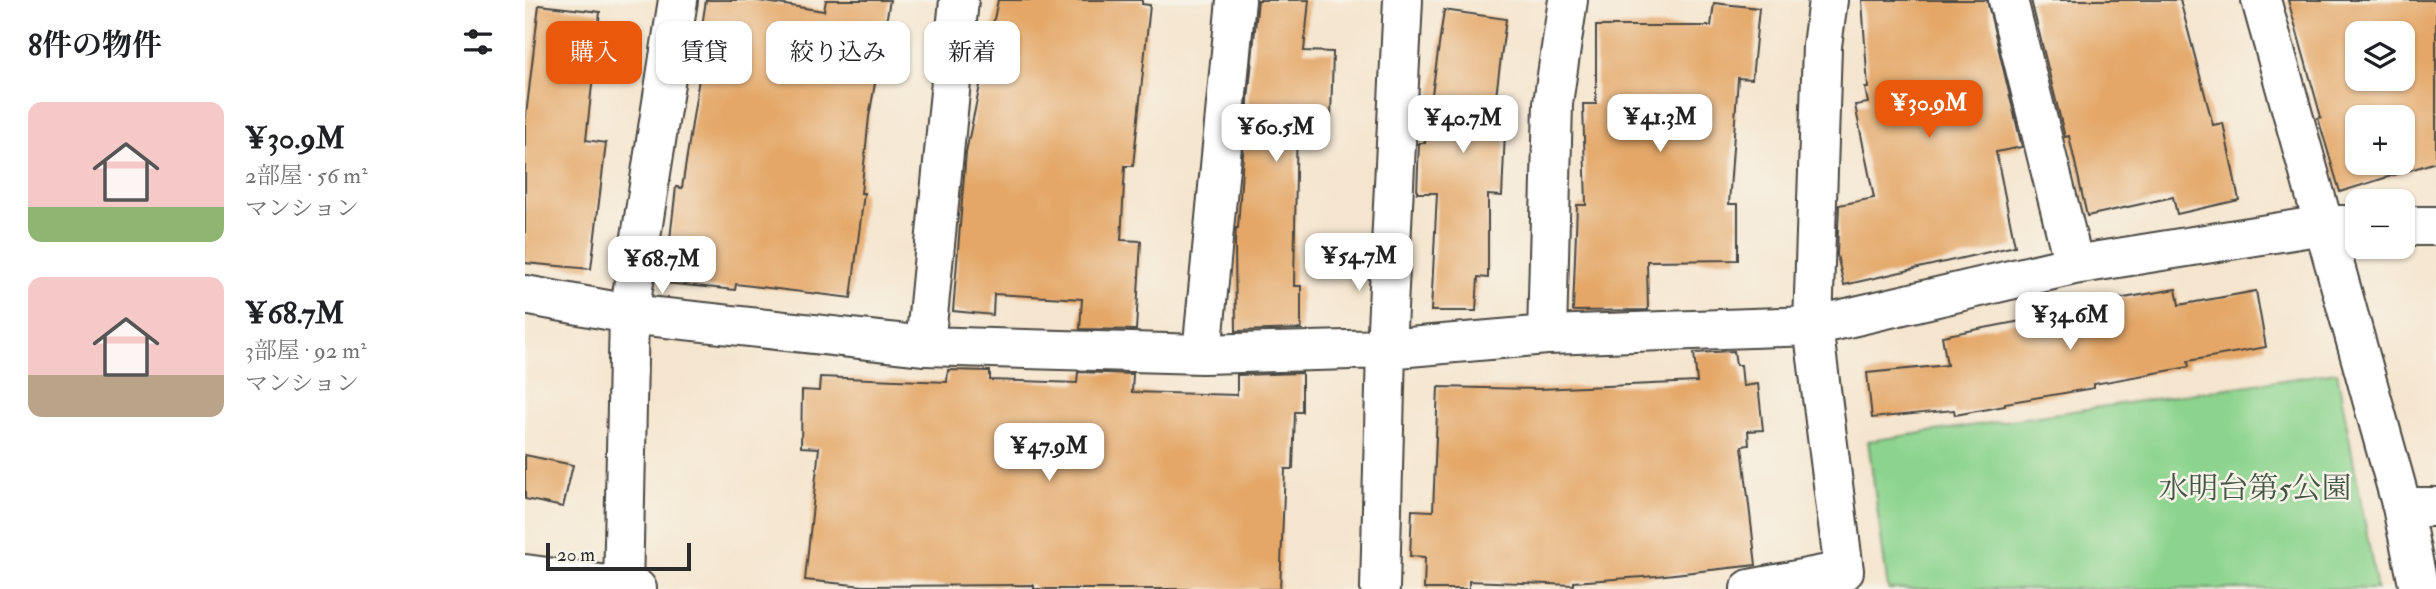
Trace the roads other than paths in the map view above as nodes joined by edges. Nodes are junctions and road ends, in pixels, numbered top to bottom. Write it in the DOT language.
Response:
graph roads {
  1 [pos="678,0"];
  2 [pos="959,0"];
  3 [pos="1236,0"];
  4 [pos="1403,0"];
  5 [pos="1568,0"];
  6 [pos="1828,0"];
  7 [pos="2008,0"];
  8 [pos="2261,0"];
  9 [pos="2341,225"];
  10 [pos="2415,226"];
  11 [pos="2436,226"];
  12 [pos="2074,265"];
  13 [pos="525,295"];
  14 [pos="629,314"];
  15 [pos="1813,326"];
  16 [pos="1548,335"];
  17 [pos="925,346"];
  18 [pos="1386,349"];
  19 [pos="1202,354"];
  20 [pos="2419,507"];
  21 [pos="525,574"];
  22 [pos="628,588"];
  23 [pos="1380,589"];
  24 [pos="1750,589"];
  25 [pos="2419,589"];
  1 -- 14 [label="street"];
  2 -- 17 [label="street"];
  3 -- 19 [label="street"];
  4 -- 18 [label="street"];
  5 -- 16 [label="street"];
  6 -- 15 [label="street"];
  7 -- 12 [label="street"];
  8 -- 9 [label="street"];
  9 -- 12 [label="street"];
  9 -- 20 [label="street"];
  10 -- 11 [label="street"];
  12 -- 15 [label="street"];
  13 -- 14 [label="street"];
  14 -- 17 [label="street"];
  14 -- 22 [label="street"];
  15 -- 16 [label="street"];
  15 -- 24 [label="street"];
  16 -- 18 [label="street"];
  17 -- 19 [label="street"];
  18 -- 19 [label="street"];
  18 -- 23 [label="street"];
  20 -- 25 [label="street"];
  21 -- 22 [label="street"];
}
